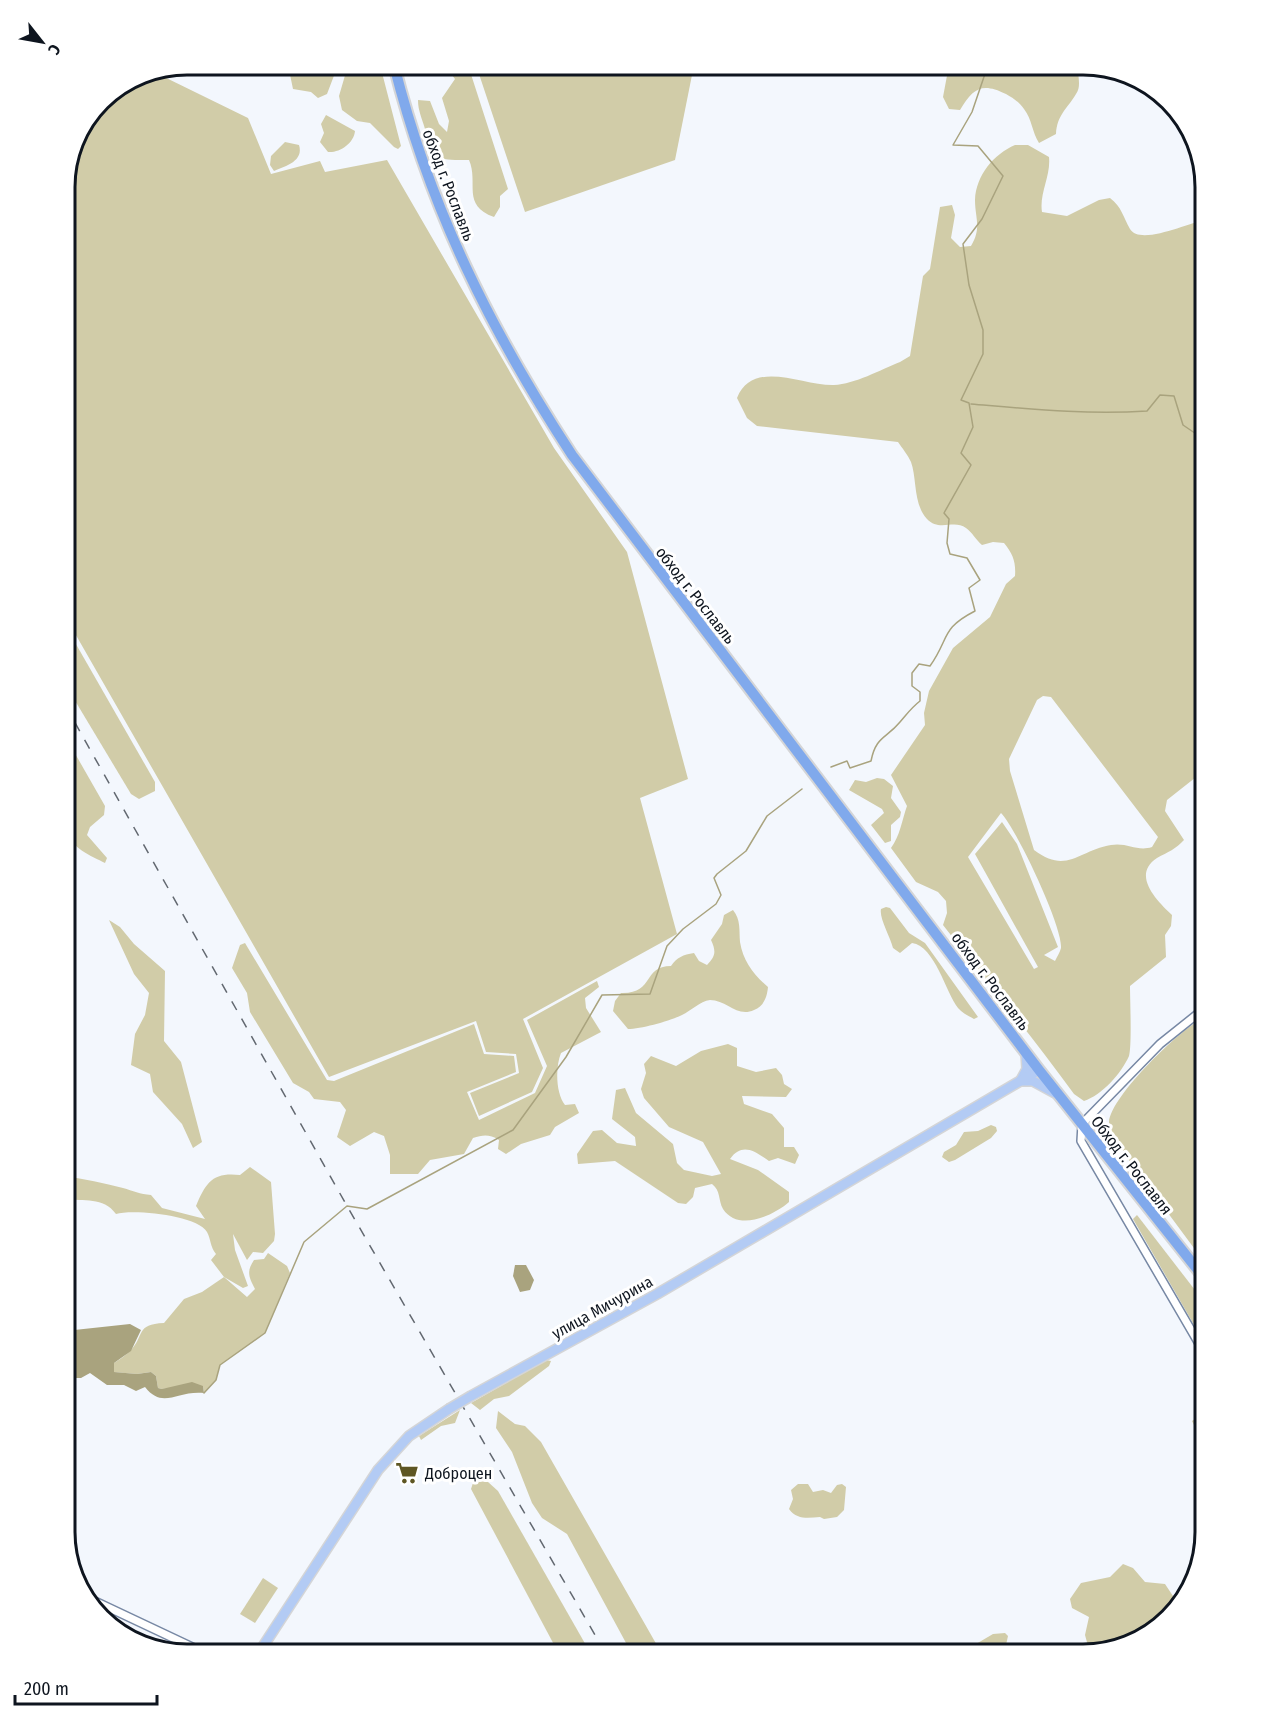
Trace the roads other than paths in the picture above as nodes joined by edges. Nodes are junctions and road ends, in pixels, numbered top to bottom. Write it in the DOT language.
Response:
graph roads {
  1 [pos="397,75"];
  2 [pos="1195,1017"];
  3 [pos="1026,1053"];
  4 [pos="1039,1070"];
  5 [pos="1019,1082"];
  6 [pos="1059,1096"];
  7 [pos="1082,1124"];
  8 [pos="1195,1265"];
  9 [pos="1195,1335"];
  10 [pos="102,1605"];
  11 [pos="186,1644"];
  12 [pos="265,1644"];
  1 -- 3 [label="highway, обход г. Рославль"];
  2 -- 7 [label="street"];
  3 -- 4 [label="highway, обход г. Рославль"];
  3 -- 5 [label="main road"];
  4 -- 5 [label="main road, улица Мичурина"];
  4 -- 6 [label="highway, обход г. Рославль"];
  5 -- 6 [label="main road"];
  5 -- 12 [label="main road, улица Мичурина, bridge"];
  6 -- 7 [label="highway, Обход г. Рославля"];
  7 -- 8 [label="highway, Обход г. Рославля"];
  7 -- 9 [label="street"];
  10 -- 11 [label="street"];
}
